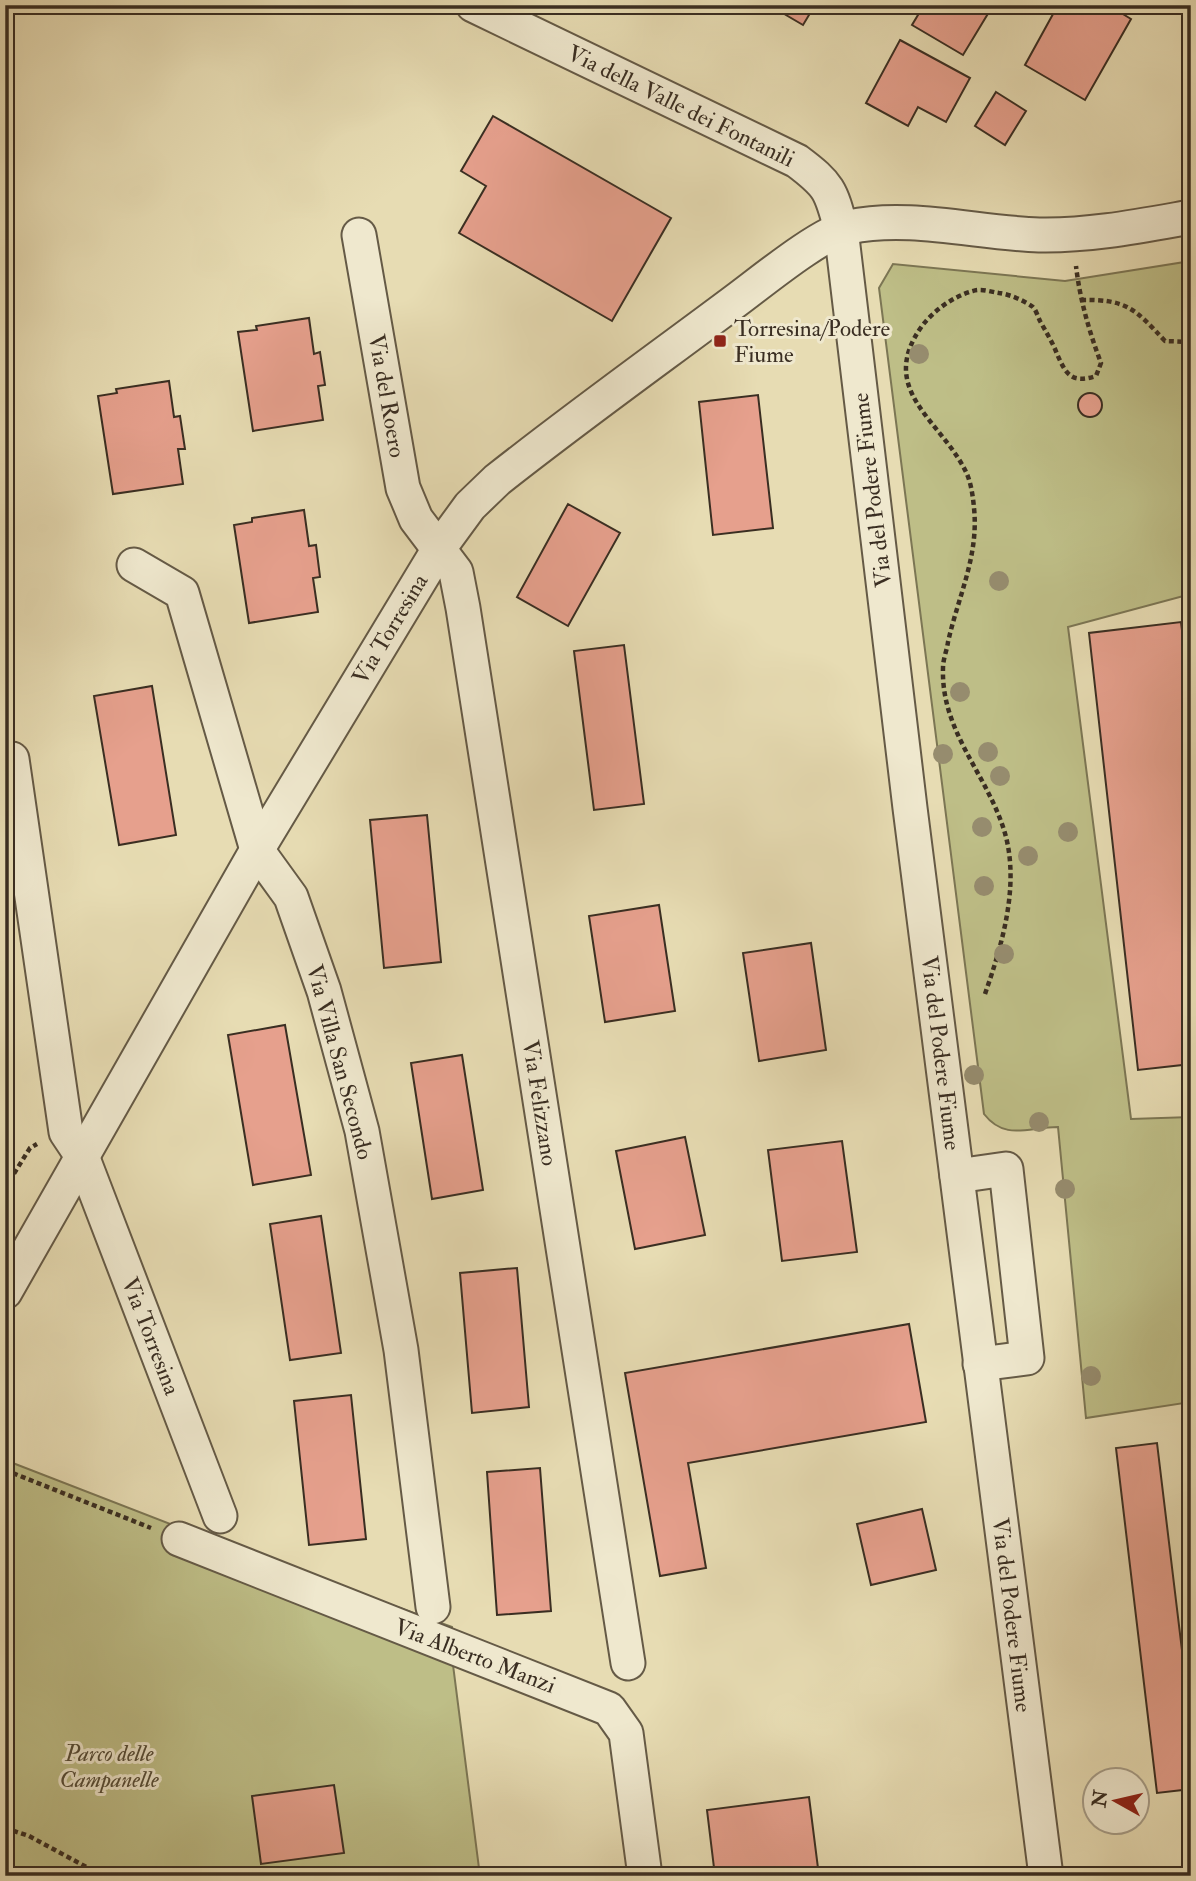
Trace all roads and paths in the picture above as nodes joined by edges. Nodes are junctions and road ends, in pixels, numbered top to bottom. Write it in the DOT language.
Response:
graph roads {
  1 [pos="473,5"];
  2 [pos="1191,217"];
  3 [pos="841,229"];
  4 [pos="359,235"];
  5 [pos="1072,235"];
  6 [pos="1082,300"];
  7 [pos="1191,342"];
  8 [pos="440,547"];
  9 [pos="134,565"];
  10 [pos="12,759"];
  11 [pos="257,850"];
  12 [pos="985,994"];
  13 [pos="74,1144"];
  14 [pos="957,1176"];
  15 [pos="5,1188"];
  16 [pos="5,1292"];
  17 [pos="980,1364"];
  18 [pos="5,1470"];
  19 [pos="220,1516"];
  20 [pos="179,1539"];
  21 [pos="433,1607"];
  22 [pos="628,1663"];
  23 [pos="5,1828"];
  24 [pos="103,1876"];
  25 [pos="645,1876"];
  26 [pos="1046,1876"];
  1 -- 3 [label="street, Via della Valle dei Fontanili"];
  2 -- 5 [label="street"];
  3 -- 5 [label="street"];
  3 -- 8 [label="street, Via Torresina"];
  3 -- 14 [label="street, Via del Podere Fiume"];
  4 -- 8 [label="street, Via del Roero"];
  5 -- 6 [label="path"];
  6 -- 7 [label="path"];
  6 -- 12 [label="path"];
  8 -- 11 [label="street, Via Torresina"];
  8 -- 22 [label="street, Via Felizzano"];
  9 -- 11 [label="street, Via Villa San Secondo"];
  10 -- 13 [label="street, Via Torresina"];
  11 -- 13 [label="street, Via Torresina"];
  11 -- 21 [label="street, Via Villa San Secondo"];
  13 -- 15 [label="path"];
  13 -- 16 [label="street, Via Torresina"];
  13 -- 19 [label="street, Via Torresina"];
  14 -- 17 [label="street, Via del Podere Fiume"];
  14 -- 17 [label="street"];
  17 -- 26 [label="street, Via del Podere Fiume"];
  18 -- 20 [label="path"];
  20 -- 25 [label="street, Via Alberto Manzi"];
  23 -- 24 [label="path"];
}
